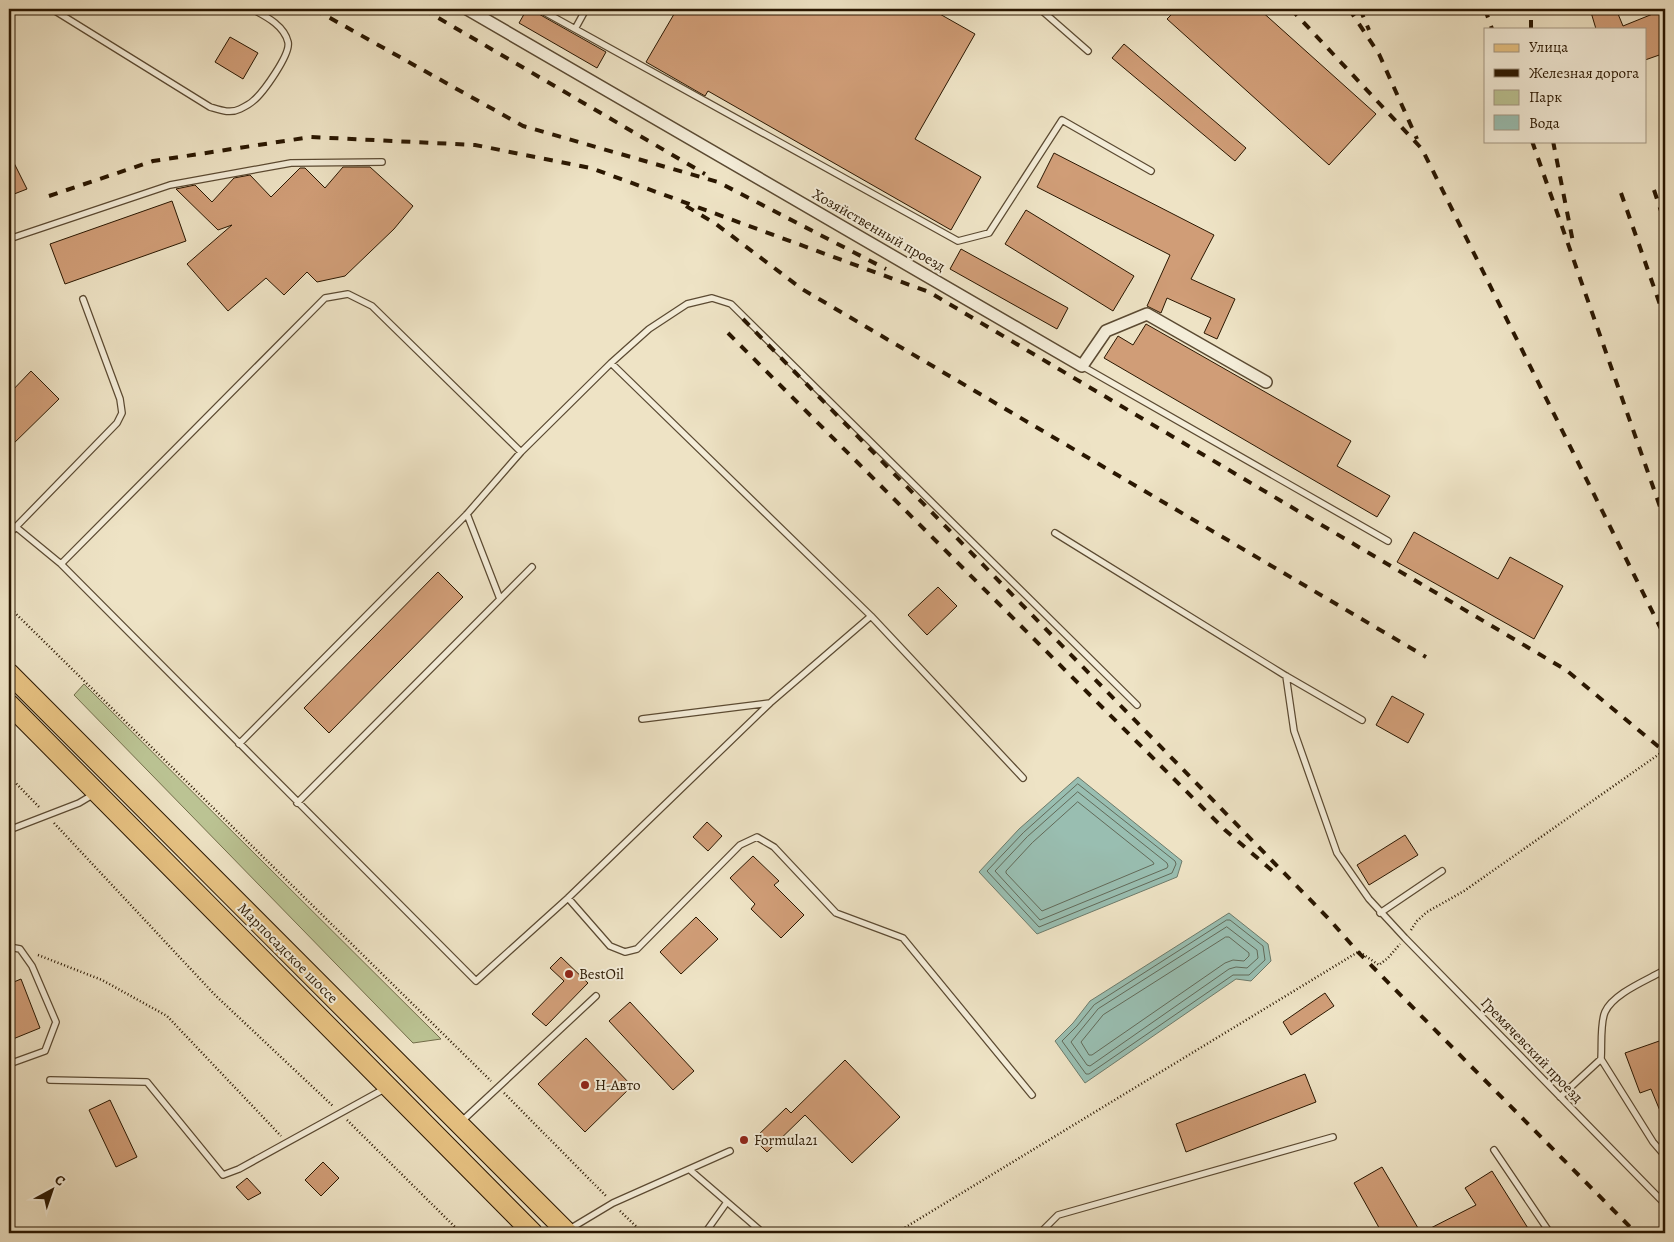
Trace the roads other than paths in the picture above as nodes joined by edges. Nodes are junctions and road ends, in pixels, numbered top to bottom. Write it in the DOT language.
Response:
graph roads {
  1 [pos="52,9"];
  2 [pos="252,9"];
  3 [pos="469,9"];
  4 [pos="539,9"];
  5 [pos="586,9"];
  6 [pos="1040,9"];
  7 [pos="575,29"];
  8 [pos="1088,51"];
  9 [pos="382,162"];
  10 [pos="1151,172"];
  11 [pos="9,239"];
  12 [pos="83,299"];
  13 [pos="611,363"];
  14 [pos="1082,366"];
  15 [pos="1266,382"];
  16 [pos="521,452"];
  17 [pos="467,514"];
  18 [pos="16,527"];
  19 [pos="1055,533"];
  20 [pos="9,534"];
  21 [pos="1388,541"];
  22 [pos="61,564"];
  23 [pos="532,567"];
  24 [pos="500,599"];
  25 [pos="871,616"];
  26 [pos="9,673"];
  27 [pos="1286,676"];
  28 [pos="770,703"];
  29 [pos="9,704"];
  30 [pos="1137,706"];
  31 [pos="642,719"];
  32 [pos="1362,720"];
  33 [pos="239,744"];
  34 [pos="1023,778"];
  35 [pos="97,792"];
  36 [pos="297,803"];
  37 [pos="9,830"];
  38 [pos="1442,871"];
  39 [pos="568,898"];
  40 [pos="1380,913"];
  41 [pos="9,947"];
  42 [pos="1665,971"];
  43 [pos="596,996"];
  44 [pos="1601,1059"];
  45 [pos="9,1064"];
  46 [pos="50,1080"];
  47 [pos="388,1087"];
  48 [pos="1032,1095"];
  49 [pos="1560,1097"];
  50 [pos="458,1124"];
  51 [pos="1332,1137"];
  52 [pos="1494,1150"];
  53 [pos="730,1151"];
  54 [pos="1665,1156"];
  55 [pos="690,1170"];
  56 [pos="726,1202"];
  57 [pos="1665,1204"];
  58 [pos="567,1232"];
  59 [pos="533,1233"];
  60 [pos="705,1233"];
  61 [pos="763,1233"];
  62 [pos="1040,1233"];
  63 [pos="1550,1233"];
  1 -- 2 [label="lane"];
  3 -- 14 [label="street, Хозяйственный проезд"];
  4 -- 7 [label="lane"];
  5 -- 7 [label="lane"];
  6 -- 8 [label="lane"];
  7 -- 10 [label="lane"];
  9 -- 11 [label="lane"];
  12 -- 18 [label="lane"];
  13 -- 16 [label="lane"];
  13 -- 25 [label="lane"];
  13 -- 30 [label="lane"];
  14 -- 15 [label="street"];
  14 -- 21 [label="lane"];
  16 -- 17 [label="lane"];
  16 -- 22 [label="lane"];
  17 -- 24 [label="lane"];
  17 -- 33 [label="lane"];
  18 -- 20 [label="lane"];
  18 -- 22 [label="lane"];
  19 -- 27 [label="lane"];
  22 -- 33 [label="lane"];
  23 -- 24 [label="lane"];
  24 -- 36 [label="lane"];
  25 -- 28 [label="lane"];
  25 -- 34 [label="lane"];
  26 -- 50 [label="main road, Марпосадское шоссе"];
  27 -- 32 [label="lane"];
  27 -- 40 [label="lane, Гремячевский проезд"];
  28 -- 31 [label="lane"];
  28 -- 39 [label="lane"];
  29 -- 35 [label="main road, Марпосадское шоссе"];
  33 -- 36 [label="lane"];
  35 -- 37 [label="lane"];
  35 -- 47 [label="main road, Марпосадское шоссе"];
  36 -- 39 [label="lane"];
  38 -- 40 [label="lane"];
  39 -- 48 [label="lane"];
  40 -- 49 [label="lane, Гремячевский проезд"];
  41 -- 45 [label="lane"];
  42 -- 44 [label="lane"];
  43 -- 50 [label="lane"];
  44 -- 49 [label="lane"];
  44 -- 54 [label="lane"];
  46 -- 47 [label="lane"];
  47 -- 59 [label="main road, Марпосадское шоссе"];
  49 -- 57 [label="lane, Гремячевский проезд"];
  50 -- 58 [label="main road, Марпосадское шоссе"];
  51 -- 62 [label="lane"];
  52 -- 63 [label="lane"];
  53 -- 55 [label="lane"];
  55 -- 56 [label="lane"];
  55 -- 58 [label="lane"];
  56 -- 60 [label="lane"];
  56 -- 61 [label="lane"];
}
